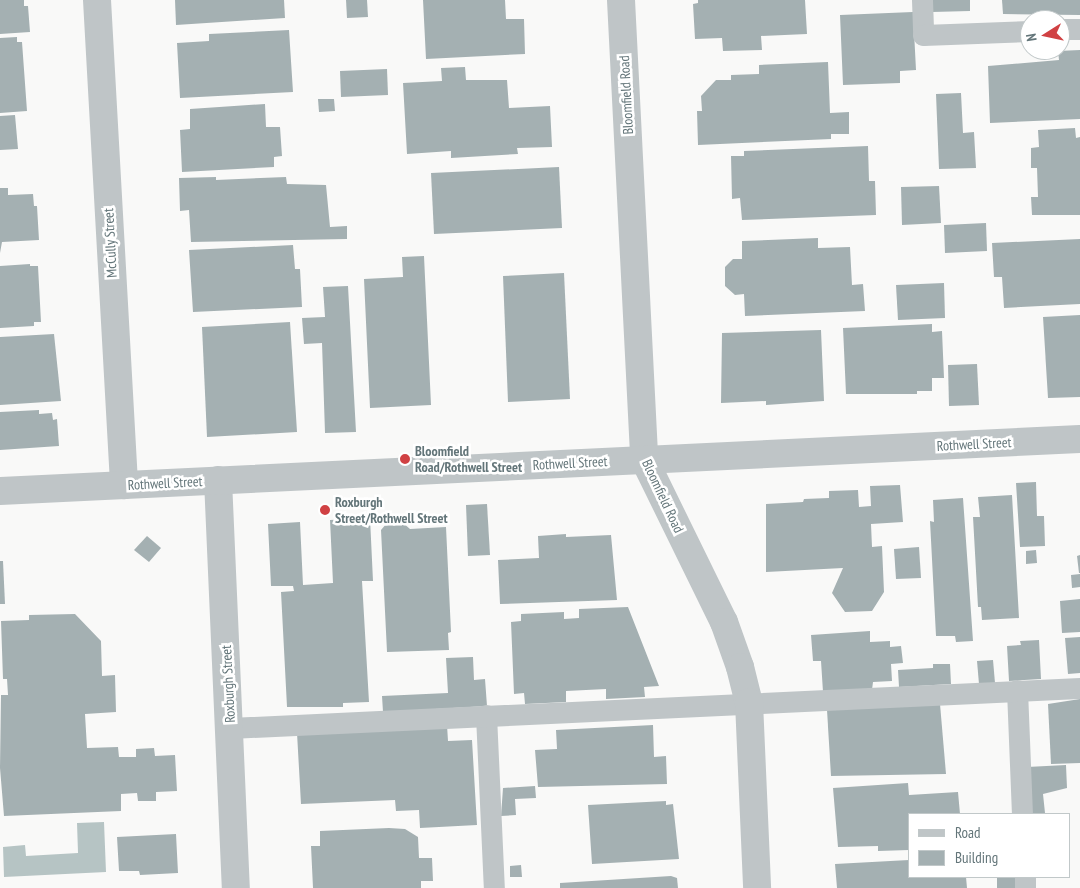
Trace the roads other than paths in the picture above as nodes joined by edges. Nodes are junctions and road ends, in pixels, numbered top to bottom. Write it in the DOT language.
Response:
graph roads {
  1 [pos="97,0"];
  2 [pos="621,0"];
  3 [pos="922,0"];
  4 [pos="1020,31"];
  5 [pos="1080,439"];
  6 [pos="644,459"];
  7 [pos="218,480"];
  8 [pos="124,485"];
  9 [pos="0,491"];
  10 [pos="1080,688"];
  11 [pos="1017,690"];
  12 [pos="748,702"];
  13 [pos="486,715"];
  14 [pos="230,728"];
  15 [pos="1022,813"];
  16 [pos="236,888"];
  17 [pos="494,888"];
  18 [pos="757,888"];
  1 -- 8 [label="street, McCully Street"];
  2 -- 6 [label="street, Bloomfield Road"];
  3 -- 4 [label="lane"];
  5 -- 6 [label="street, Rothwell Street"];
  6 -- 7 [label="street, Rothwell Street"];
  6 -- 12 [label="street, Bloomfield Road"];
  7 -- 8 [label="street, Rothwell Street"];
  7 -- 14 [label="street, Roxburgh Street"];
  8 -- 9 [label="street, Rothwell Street"];
  10 -- 11 [label="lane"];
  11 -- 12 [label="lane"];
  11 -- 15 [label="lane"];
  12 -- 13 [label="lane"];
  12 -- 18 [label="street, Bloomfield Road"];
  13 -- 14 [label="lane"];
  13 -- 17 [label="lane"];
  14 -- 16 [label="street, Roxburgh Street"];
}
